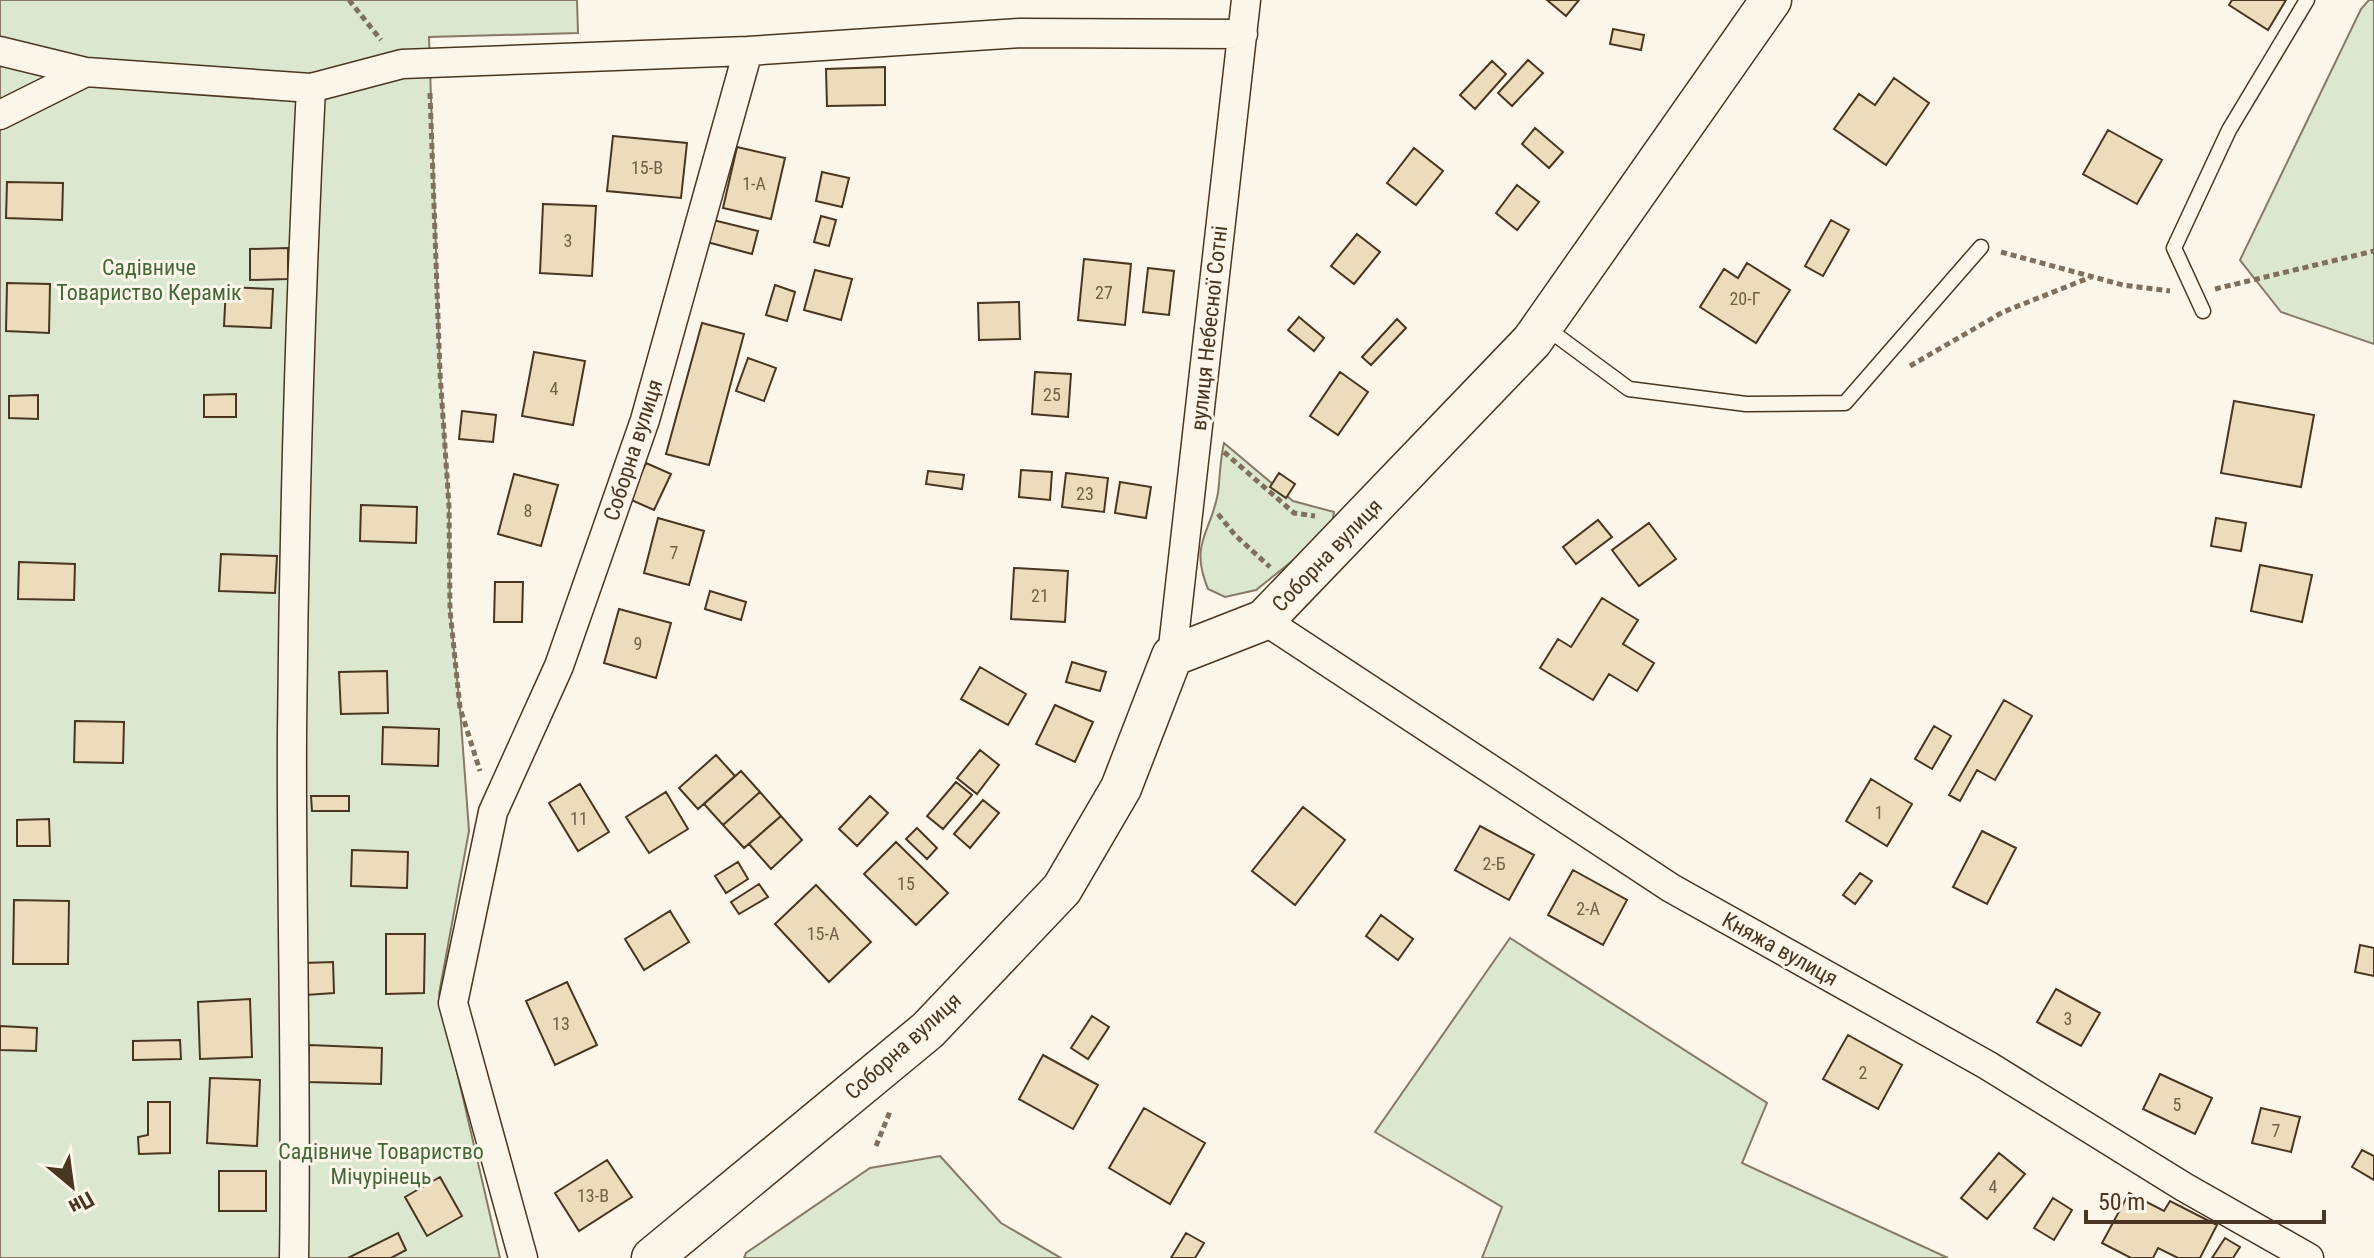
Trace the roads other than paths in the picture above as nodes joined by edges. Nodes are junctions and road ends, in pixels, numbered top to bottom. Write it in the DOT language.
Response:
graph roads {
  1 [pos="1246,0"];
  2 [pos="1771,0"];
  3 [pos="2307,0"];
  4 [pos="1243,34"];
  5 [pos="0,51"];
  6 [pos="748,51"];
  7 [pos="86,72"];
  8 [pos="311,88"];
  9 [pos="0,115"];
  10 [pos="1981,247"];
  11 [pos="2203,311"];
  12 [pos="1543,326"];
  13 [pos="1264,620"];
  14 [pos="1172,656"];
  15 [pos="294,1258"];
  16 [pos="523,1258"];
  17 [pos="652,1258"];
  18 [pos="2309,1258"];
  1 -- 4 [label="street, вулиця Небесної Сотні"];
  2 -- 12 [label="main road, Соборна вулиця"];
  3 -- 11 [label="lane"];
  4 -- 6 [label="street"];
  4 -- 14 [label="street, вулиця Небесної Сотні"];
  5 -- 7 [label="street"];
  6 -- 8 [label="street"];
  6 -- 16 [label="street, Соборна вулиця"];
  7 -- 8 [label="street"];
  7 -- 9 [label="street"];
  8 -- 15 [label="street"];
  10 -- 12 [label="lane"];
  12 -- 13 [label="main road, Соборна вулиця"];
  13 -- 14 [label="main road, Соборна вулиця"];
  13 -- 18 [label="street, Княжа вулиця"];
  14 -- 17 [label="main road, Соборна вулиця"];
}
